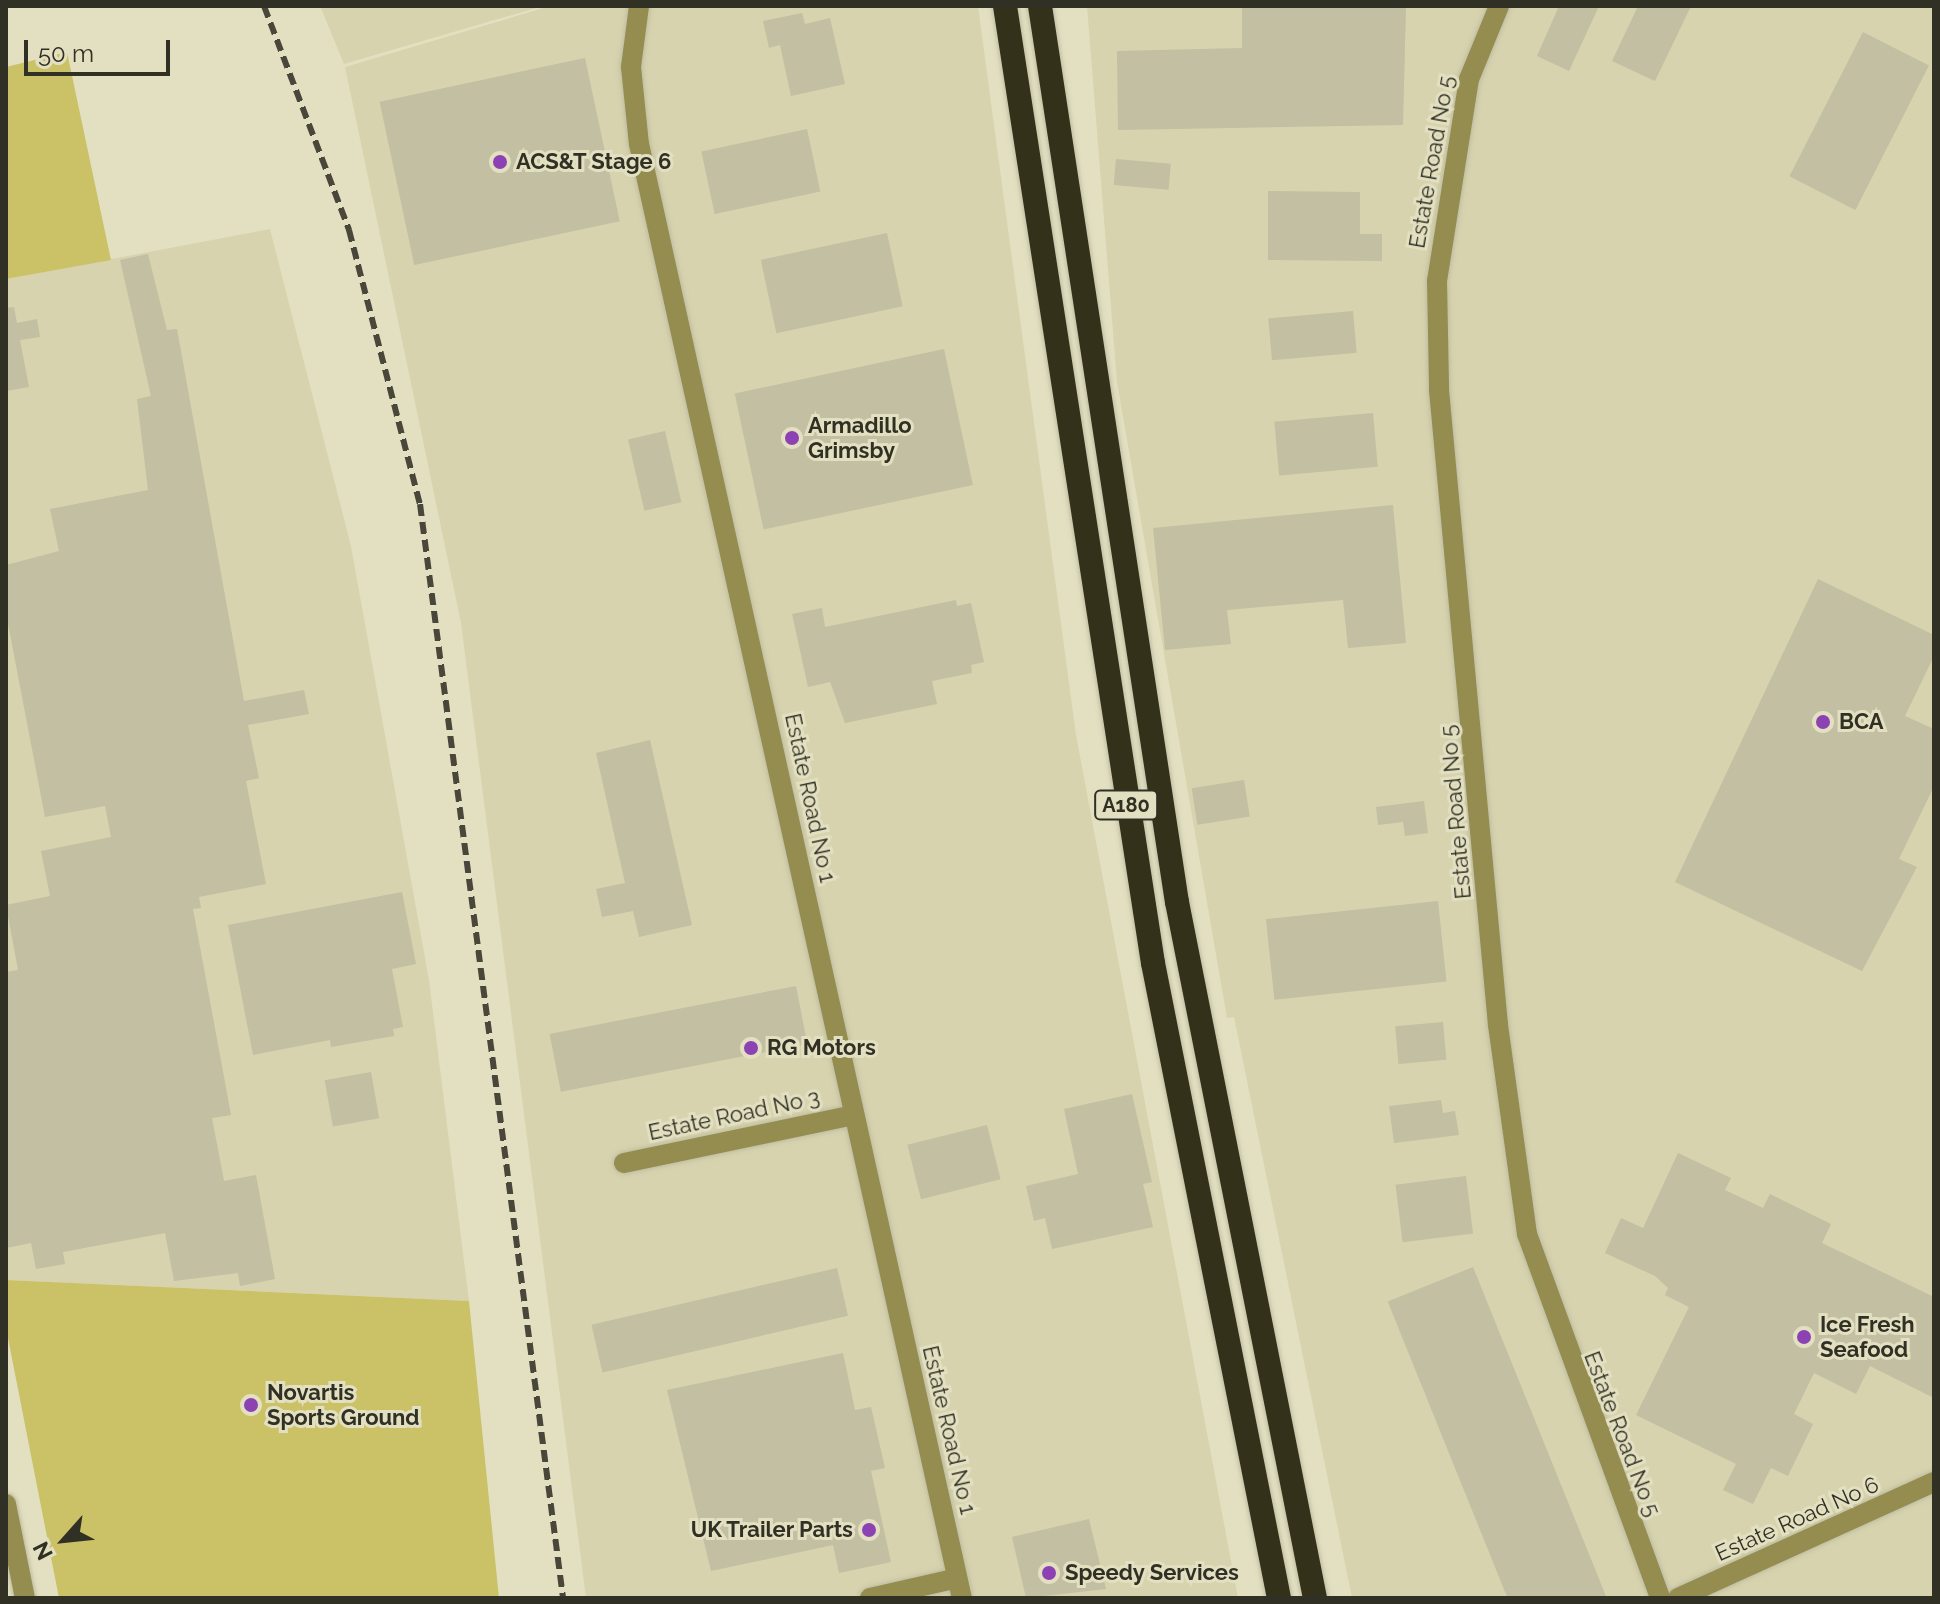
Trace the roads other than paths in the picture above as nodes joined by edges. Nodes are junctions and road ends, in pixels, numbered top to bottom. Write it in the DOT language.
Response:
graph roads {
  1 [pos="639,6"];
  2 [pos="1005,6"];
  3 [pos="1040,6"];
  4 [pos="1499,6"];
  5 [pos="854,1115"];
  6 [pos="624,1163"];
  7 [pos="1934,1482"];
  8 [pos="6,1504"];
  9 [pos="959,1588"];
  10 [pos="25,1598"];
  11 [pos="870,1598"];
  12 [pos="1279,1598"];
  13 [pos="1315,1598"];
  14 [pos="1660,1598"];
  15 [pos="1678,1598"];
  1 -- 5 [label="street, Estate Road No 1"];
  2 -- 12 [label="highway, A180"];
  3 -- 13 [label="highway, A180"];
  4 -- 14 [label="street, Estate Road No 5"];
  5 -- 6 [label="street, Estate Road No 3"];
  5 -- 9 [label="street, Estate Road No 1"];
  7 -- 15 [label="street, Estate Road No 6"];
  8 -- 10 [label="street"];
  9 -- 11 [label="street"];
}
